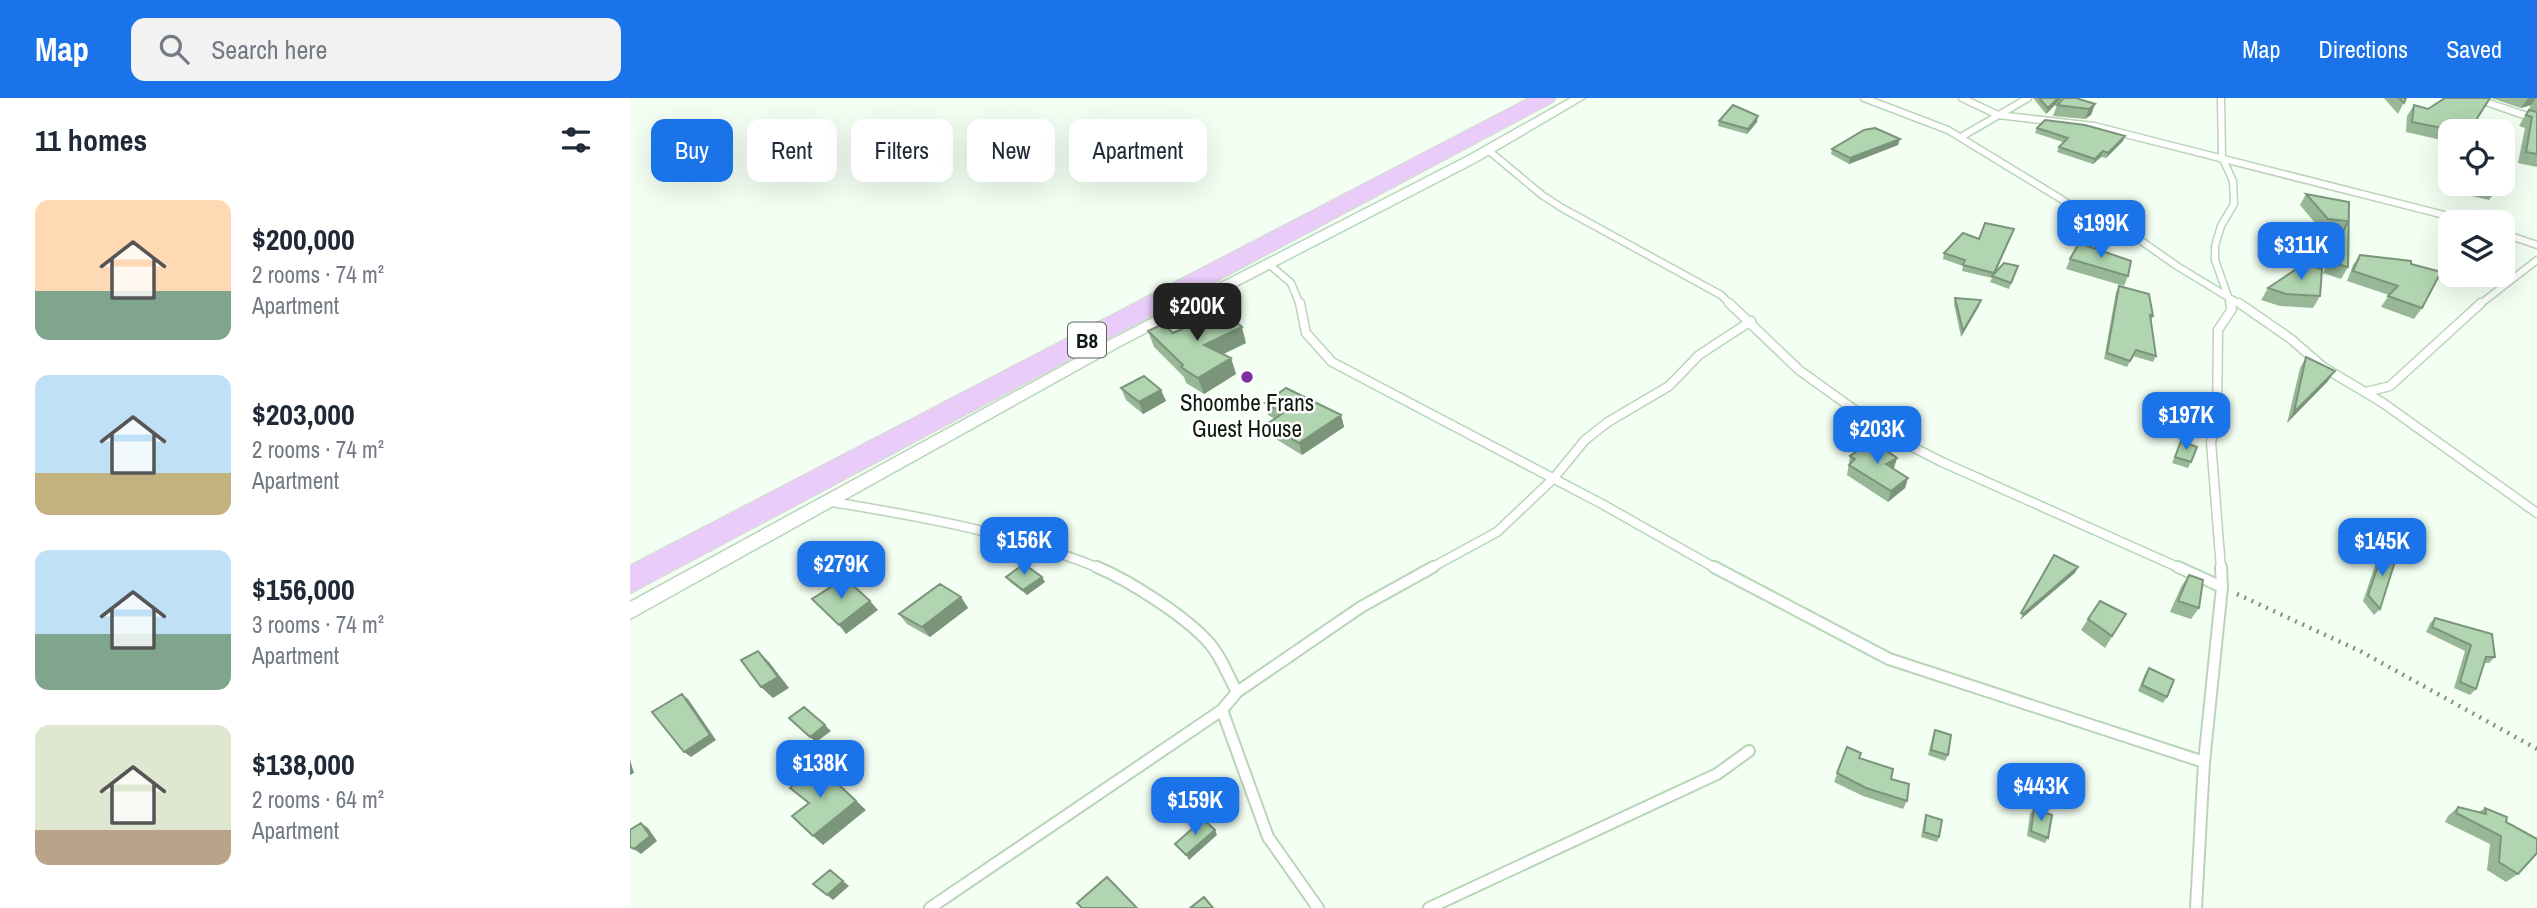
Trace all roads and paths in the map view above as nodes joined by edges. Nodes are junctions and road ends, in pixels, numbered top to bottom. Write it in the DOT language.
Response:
graph roads {
  1 [pos="1545,98"];
  2 [pos="1579,98"];
  3 [pos="1864,98"];
  4 [pos="1962,98"];
  5 [pos="2028,98"];
  6 [pos="2221,98"];
  7 [pos="2472,98"];
  8 [pos="1998,115"];
  9 [pos="2537,120"];
  10 [pos="1961,137"];
  11 [pos="1488,150"];
  12 [pos="2222,157"];
  13 [pos="2438,213"];
  14 [pos="2515,237"];
  15 [pos="2537,245"];
  16 [pos="2537,260"];
  17 [pos="1270,265"];
  18 [pos="2230,297"];
  19 [pos="1751,321"];
  20 [pos="2366,392"];
  21 [pos="1553,479"];
  22 [pos="832,502"];
  23 [pos="2537,513"];
  24 [pos="630,582"];
  25 [pos="2222,587"];
  26 [pos="630,611"];
  27 [pos="1237,692"];
  28 [pos="1222,710"];
  29 [pos="2537,749"];
  30 [pos="1749,751"];
  31 [pos="2204,762"];
  32 [pos="930,908"];
  33 [pos="1318,908"];
  34 [pos="1429,908"];
  35 [pos="2196,908"];
  1 -- 24 [label="highway, B8"];
  2 -- 11 [label="street"];
  3 -- 10 [label="lane"];
  4 -- 8 [label="lane"];
  5 -- 8 [label="lane"];
  6 -- 12 [label="lane"];
  7 -- 9 [label="street"];
  8 -- 10 [label="lane"];
  8 -- 12 [label="lane"];
  10 -- 18 [label="lane"];
  11 -- 17 [label="street"];
  11 -- 19 [label="lane"];
  12 -- 13 [label="lane"];
  12 -- 18 [label="lane"];
  14 -- 15 [label="lane"];
  16 -- 20 [label="lane"];
  17 -- 21 [label="lane"];
  17 -- 22 [label="street"];
  18 -- 20 [label="lane"];
  18 -- 25 [label="lane"];
  19 -- 21 [label="lane"];
  19 -- 25 [label="lane"];
  20 -- 23 [label="lane"];
  21 -- 27 [label="lane"];
  21 -- 31 [label="lane"];
  22 -- 26 [label="street"];
  22 -- 27 [label="lane"];
  25 -- 29 [label="path"];
  25 -- 31 [label="lane"];
  27 -- 28 [label="lane"];
  28 -- 32 [label="lane"];
  28 -- 33 [label="lane"];
  30 -- 34 [label="lane"];
  31 -- 35 [label="lane"];
}
